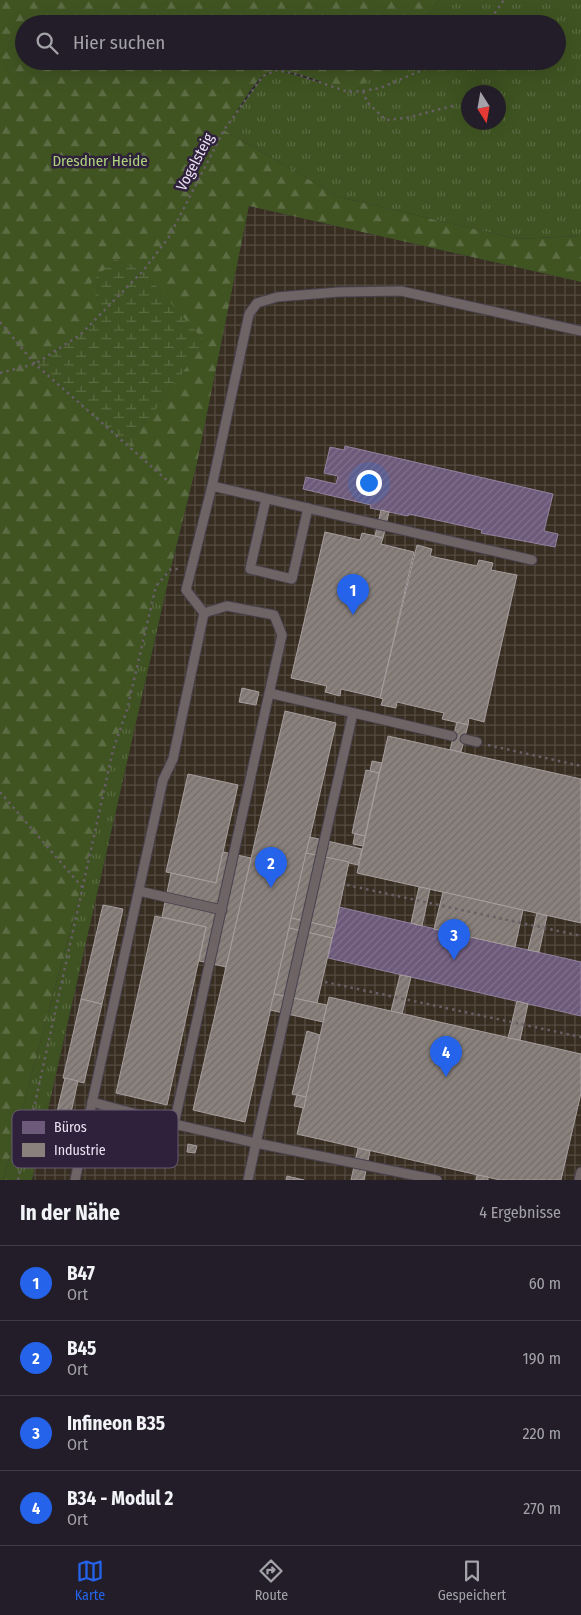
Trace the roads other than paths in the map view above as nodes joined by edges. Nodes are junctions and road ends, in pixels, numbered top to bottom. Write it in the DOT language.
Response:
graph roads {
  1 [pos="581,331"];
  2 [pos="212,486"];
  3 [pos="266,498"];
  4 [pos="308,508"];
  5 [pos="532,560"];
  6 [pos="204,612"];
  7 [pos="269,693"];
  8 [pos="353,713"];
  9 [pos="452,736"];
  10 [pos="465,739"];
  11 [pos="476,742"];
  12 [pos="139,891"];
  13 [pos="222,910"];
  14 [pos="92,1102"];
  15 [pos="90,1110"];
  16 [pos="122,1110"];
  17 [pos="177,1110"];
  18 [pos="178,1125"];
  19 [pos="256,1143"];
  20 [pos="581,1172"];
  21 [pos="248,1180"];
  22 [pos="438,1180"];
  23 [pos="579,1180"];
  1 -- 2 [label="lane"];
  2 -- 3 [label="lane"];
  2 -- 6 [label="lane"];
  3 -- 4 [label="lane"];
  3 -- 4 [label="lane"];
  4 -- 5 [label="lane"];
  6 -- 7 [label="lane"];
  6 -- 12 [label="lane"];
  7 -- 8 [label="lane"];
  7 -- 13 [label="lane"];
  8 -- 9 [label="lane"];
  8 -- 19 [label="lane"];
  10 -- 11 [label="lane"];
  12 -- 13 [label="lane"];
  12 -- 14 [label="lane"];
  13 -- 17 [label="lane"];
  14 -- 15 [label="lane"];
  14 -- 16 [label="lane"];
  18 -- 19 [label="lane"];
  19 -- 21 [label="lane"];
  19 -- 22 [label="lane"];
  20 -- 23 [label="lane"];
}
